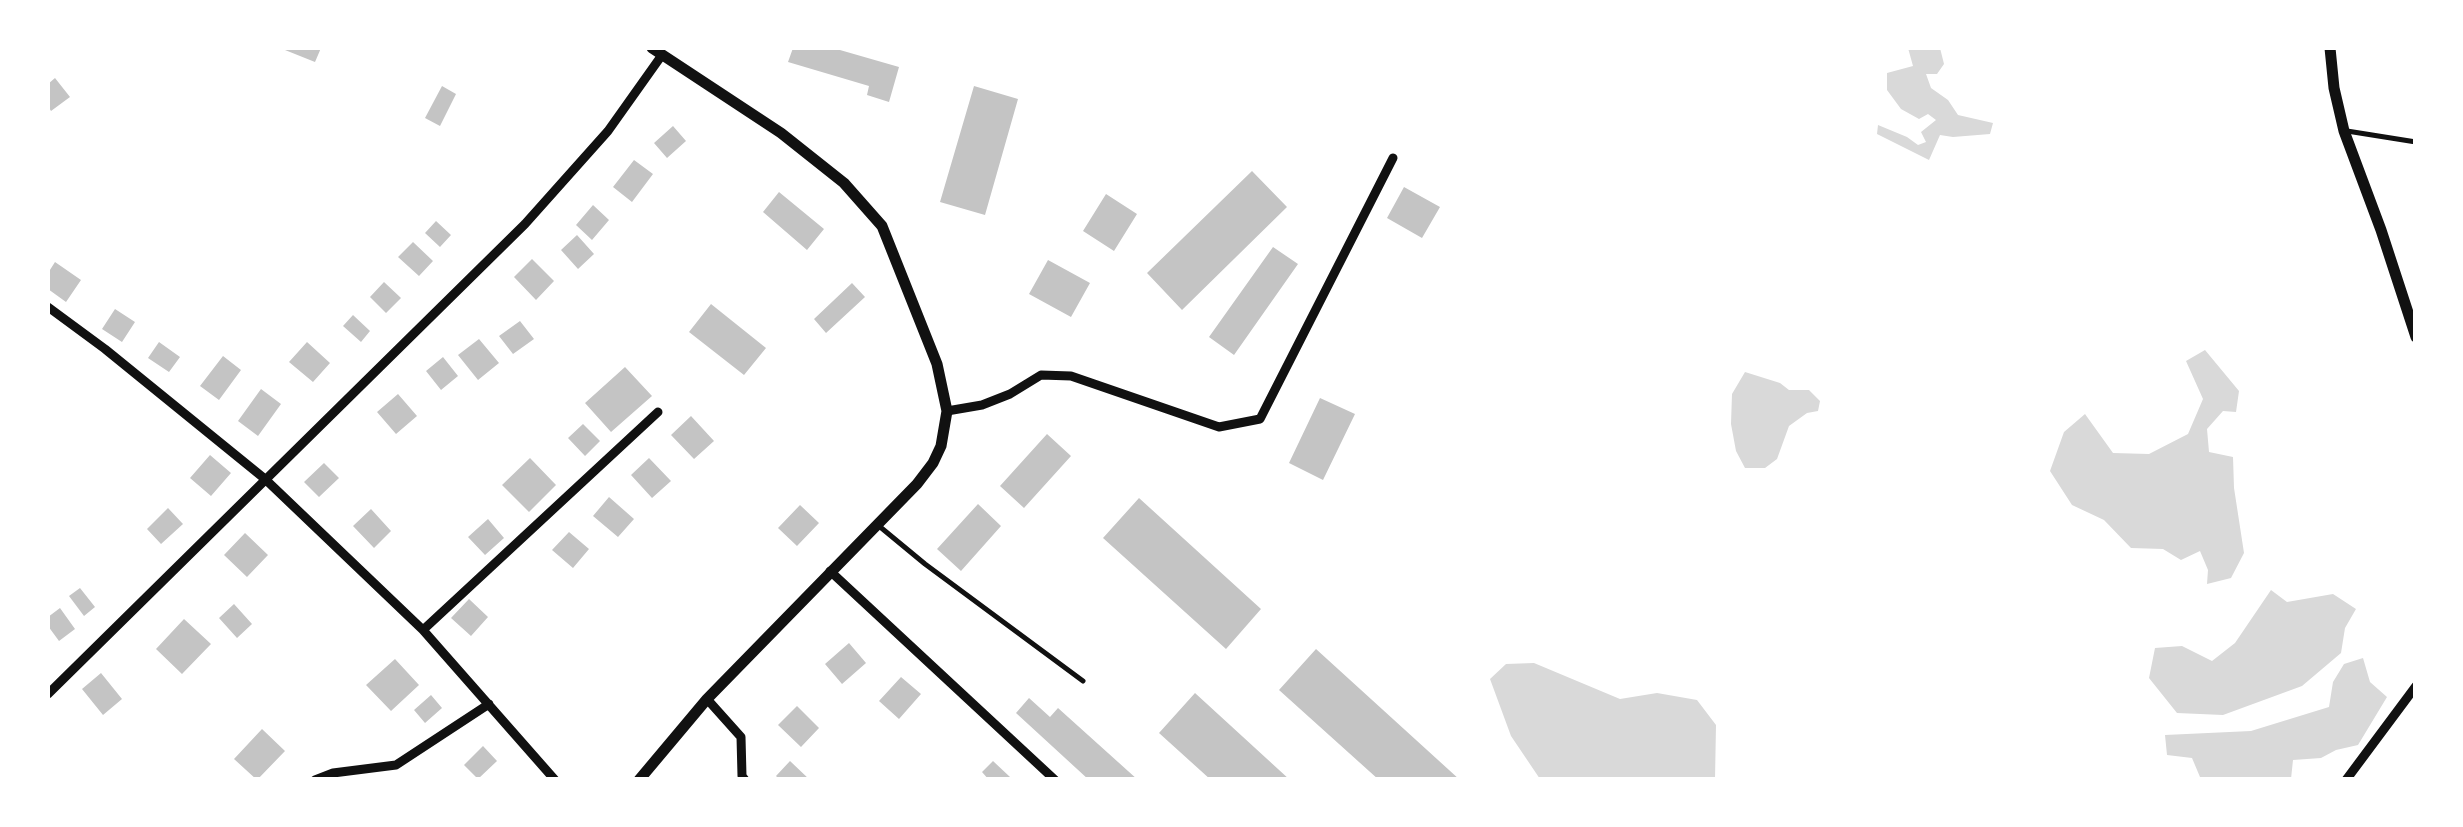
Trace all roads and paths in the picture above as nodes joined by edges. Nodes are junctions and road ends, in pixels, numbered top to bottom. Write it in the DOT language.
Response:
graph roads {
  1 [pos="2330,48"];
  2 [pos="657,51"];
  3 [pos="2344,131"];
  4 [pos="2416,142"];
  5 [pos="1394,158"];
  6 [pos="48,307"];
  7 [pos="2416,337"];
  8 [pos="946,411"];
  9 [pos="658,412"];
  10 [pos="265,478"];
  11 [pos="879,526"];
  12 [pos="830,571"];
  13 [pos="422,630"];
  14 [pos="1083,682"];
  15 [pos="2416,686"];
  16 [pos="48,694"];
  17 [pos="707,699"];
  18 [pos="489,704"];
  19 [pos="315,780"];
  20 [pos="555,780"];
  21 [pos="639,780"];
  22 [pos="745,780"];
  23 [pos="1055,780"];
  24 [pos="2346,780"];
  1 -- 3 [label="street"];
  2 -- 8 [label="street"];
  2 -- 10 [label="street"];
  3 -- 4 [label="lane"];
  3 -- 7 [label="street"];
  5 -- 8 [label="street"];
  6 -- 10 [label="street"];
  8 -- 11 [label="street"];
  9 -- 13 [label="street"];
  10 -- 13 [label="street"];
  10 -- 16 [label="street"];
  11 -- 12 [label="street"];
  11 -- 14 [label="lane"];
  12 -- 17 [label="street"];
  12 -- 23 [label="street"];
  13 -- 18 [label="street"];
  15 -- 24 [label="street"];
  17 -- 21 [label="street"];
  17 -- 22 [label="street"];
  18 -- 19 [label="street"];
  18 -- 20 [label="street"];
}
